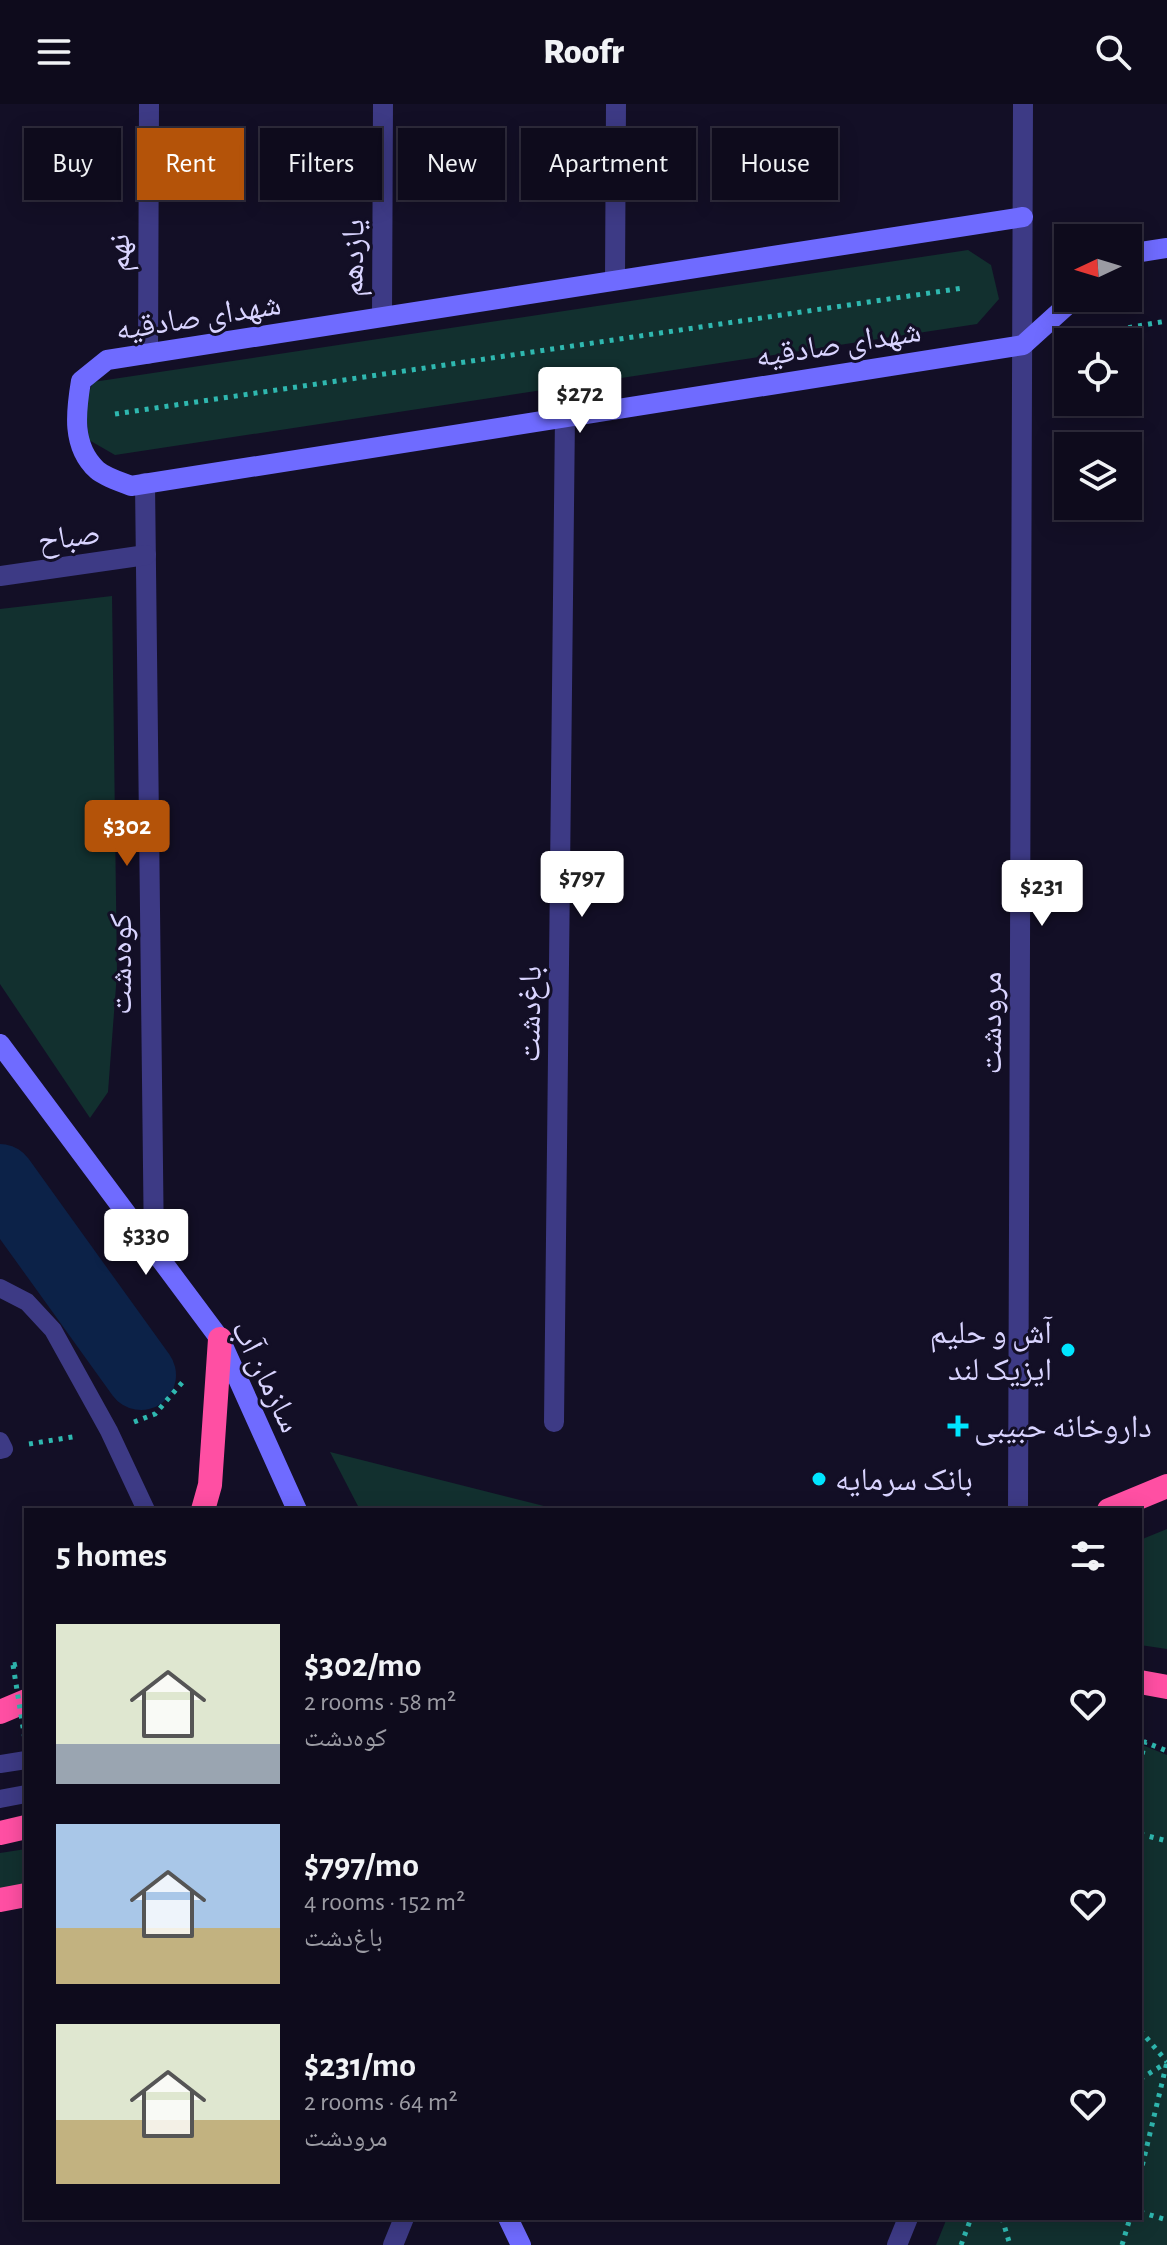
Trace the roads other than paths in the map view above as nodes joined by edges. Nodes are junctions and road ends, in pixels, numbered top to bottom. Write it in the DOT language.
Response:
graph roads {
  1 [pos="149,104"];
  2 [pos="383,104"];
  3 [pos="616,104"];
  4 [pos="1023,104"];
  5 [pos="1023,217"];
  6 [pos="1167,248"];
  7 [pos="1142,252"];
  8 [pos="615,278"];
  9 [pos="1060,312"];
  10 [pos="382,317"];
  11 [pos="1023,345"];
  12 [pos="148,354"];
  13 [pos="565,415"];
  14 [pos="145,483"];
  15 [pos="146,555"];
  16 [pos="0,576"];
  17 [pos="0,1044"];
  18 [pos="154,1251"];
  19 [pos="0,1288"];
  20 [pos="220,1339"];
  21 [pos="554,1422"];
  22 [pos="1167,1486"];
  23 [pos="145,1508"];
  24 [pos="204,1508"];
  25 [pos="296,1508"];
  26 [pos="1018,1508"];
  27 [pos="1114,1508"];
  28 [pos="1142,1682"];
  29 [pos="1167,1687"];
  30 [pos="24,1702"];
  31 [pos="0,1712"];
  32 [pos="24,1717"];
  33 [pos="0,1721"];
  34 [pos="24,1760"];
  35 [pos="0,1764"];
  36 [pos="24,1794"];
  37 [pos="0,1799"];
  38 [pos="24,1827"];
  39 [pos="0,1833"];
  40 [pos="24,1895"];
  41 [pos="0,1900"];
  42 [pos="403,2220"];
  43 [pos="509,2220"];
  44 [pos="907,2220"];
  45 [pos="393,2245"];
  46 [pos="521,2245"];
  47 [pos="897,2245"];
  1 -- 12 [label="street, نهم"];
  2 -- 10 [label="street, یازدهم"];
  3 -- 8 [label="street"];
  4 -- 5 [label="street, مرودشت"];
  5 -- 8 [label="street, شهدای صادقیه"];
  5 -- 11 [label="street, مرودشت"];
  6 -- 7 [label="street"];
  8 -- 10 [label="street, شهدای صادقیه"];
  9 -- 11 [label="street"];
  10 -- 12 [label="street, شهدای صادقیه"];
  11 -- 13 [label="street, شهدای صادقیه"];
  11 -- 26 [label="street, مرودشت"];
  12 -- 14 [label="street, شهدای صادقیه"];
  13 -- 14 [label="street, شهدای صادقیه"];
  13 -- 21 [label="street, باغ‌دشت"];
  14 -- 15 [label="street, کوه‌دشت"];
  15 -- 16 [label="street, صباح"];
  15 -- 18 [label="street, کوه‌دشت"];
  17 -- 18 [label="street, سازمان آب"];
  18 -- 20 [label="street, سازمان آب"];
  19 -- 23 [label="lane"];
  20 -- 24 [label="highway"];
  20 -- 25 [label="street, سازمان آب"];
  22 -- 27 [label="highway"];
  28 -- 29 [label="highway"];
  30 -- 31 [label="highway"];
  32 -- 33 [label="highway"];
  34 -- 35 [label="lane"];
  36 -- 37 [label="lane"];
  38 -- 39 [label="highway"];
  40 -- 41 [label="highway"];
  42 -- 45 [label="street"];
  43 -- 46 [label="street"];
  44 -- 47 [label="street"];
}
